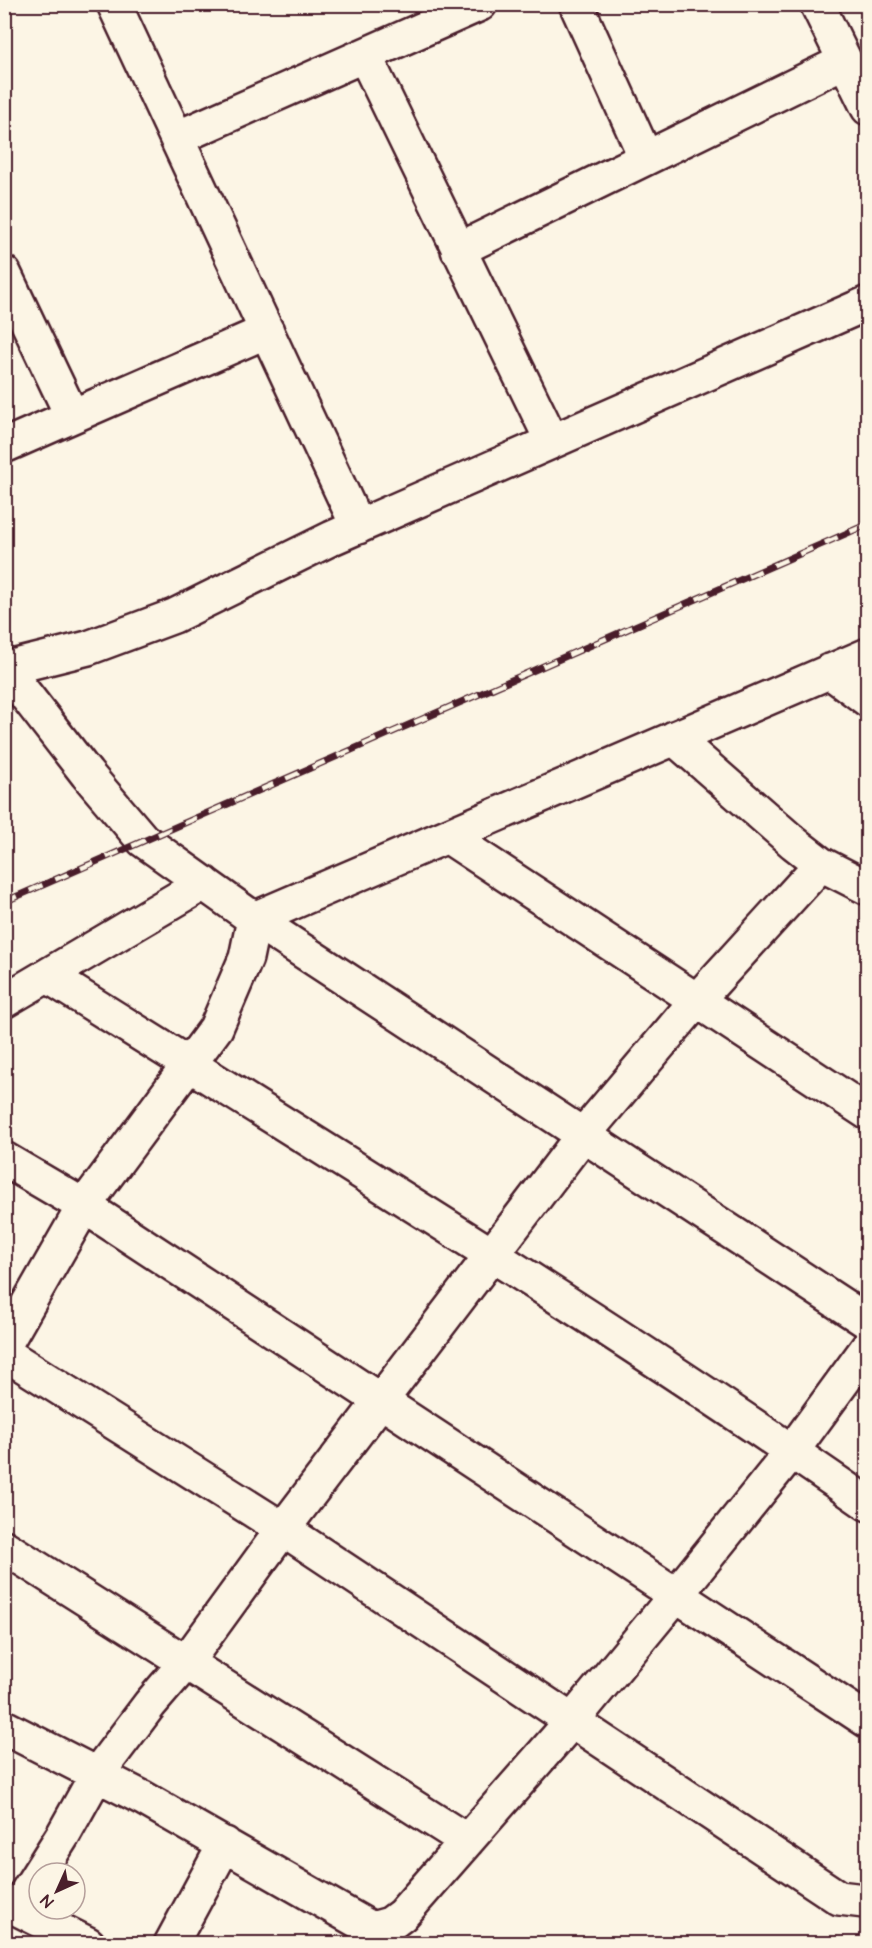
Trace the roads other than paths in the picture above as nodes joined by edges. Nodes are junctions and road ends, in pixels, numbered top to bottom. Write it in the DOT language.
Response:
graph roads {
  1 [pos="114,4"];
  2 [pos="480,4"];
  3 [pos="576,4"];
  4 [pos="818,4"];
  5 [pos="364,56"];
  6 [pos="845,61"];
  7 [pos="867,108"];
  8 [pos="177,138"];
  9 [pos="646,158"];
  10 [pos="458,250"];
  11 [pos="4,273"];
  12 [pos="867,303"];
  13 [pos="267,331"];
  14 [pos="72,416"];
  15 [pos="552,441"];
  16 [pos="4,446"];
  17 [pos="358,527"];
  18 [pos="867,655"];
  19 [pos="5,669"];
  20 [pos="829,671"];
  21 [pos="867,700"];
  22 [pos="674,738"];
  23 [pos="447,836"];
  24 [pos="820,864"];
  25 [pos="204,884"];
  26 [pos="867,888"];
  27 [pos="254,919"];
  28 [pos="48,976"];
  29 [pos="697,1000"];
  30 [pos="4,1001"];
  31 [pos="189,1065"];
  32 [pos="867,1113"];
  33 [pos="583,1135"];
  34 [pos="4,1159"];
  35 [pos="84,1206"];
  36 [pos="492,1254"];
  37 [pos="867,1322"];
  38 [pos="4,1346"];
  39 [pos="867,1347"];
  40 [pos="4,1353"];
  41 [pos="380,1401"];
  42 [pos="792,1451"];
  43 [pos="867,1504"];
  44 [pos="283,1529"];
  45 [pos="4,1547"];
  46 [pos="676,1595"];
  47 [pos="187,1661"];
  48 [pos="572,1721"];
  49 [pos="867,1721"];
  50 [pos="4,1727"];
  51 [pos="97,1774"];
  52 [pos="467,1841"];
  53 [pos="225,1844"];
  54 [pos="867,1900"];
  55 [pos="11,1905"];
  56 [pos="88,1944"];
  57 [pos="171,1944"];
  1 -- 8 [label="street"];
  2 -- 5 [label="street"];
  3 -- 9 [label="street"];
  4 -- 6 [label="street"];
  5 -- 8 [label="street"];
  5 -- 10 [label="street"];
  6 -- 7 [label="street"];
  6 -- 9 [label="street"];
  8 -- 13 [label="street"];
  9 -- 10 [label="street"];
  10 -- 15 [label="street"];
  11 -- 14 [label="street"];
  12 -- 15 [label="street"];
  13 -- 14 [label="street"];
  13 -- 17 [label="street"];
  14 -- 16 [label="street"];
  15 -- 17 [label="street"];
  17 -- 19 [label="street"];
  18 -- 20 [label="street"];
  19 -- 25 [label="street"];
  20 -- 21 [label="street"];
  20 -- 22 [label="street"];
  22 -- 23 [label="street"];
  22 -- 24 [label="street"];
  23 -- 27 [label="street"];
  23 -- 29 [label="street"];
  24 -- 26 [label="street"];
  24 -- 29 [label="street"];
  25 -- 27 [label="street"];
  25 -- 28 [label="street"];
  27 -- 31 [label="street"];
  27 -- 33 [label="street"];
  28 -- 30 [label="street"];
  28 -- 31 [label="street"];
  29 -- 32 [label="street"];
  29 -- 33 [label="street"];
  31 -- 35 [label="street"];
  31 -- 36 [label="street"];
  33 -- 36 [label="street"];
  33 -- 37 [label="street"];
  34 -- 35 [label="street"];
  35 -- 38 [label="street"];
  35 -- 41 [label="street"];
  36 -- 41 [label="street"];
  36 -- 42 [label="street"];
  39 -- 42 [label="street"];
  40 -- 44 [label="street"];
  41 -- 44 [label="street"];
  41 -- 46 [label="street"];
  42 -- 43 [label="street"];
  42 -- 46 [label="street"];
  44 -- 47 [label="street"];
  44 -- 48 [label="street"];
  45 -- 47 [label="street"];
  46 -- 48 [label="street"];
  46 -- 49 [label="street"];
  47 -- 51 [label="street"];
  47 -- 52 [label="street"];
  48 -- 52 [label="street"];
  48 -- 54 [label="street"];
  50 -- 51 [label="street"];
  51 -- 53 [label="street"];
  51 -- 55 [label="street"];
  52 -- 53 [label="street"];
  53 -- 57 [label="street"];
  55 -- 56 [label="street"];
}
